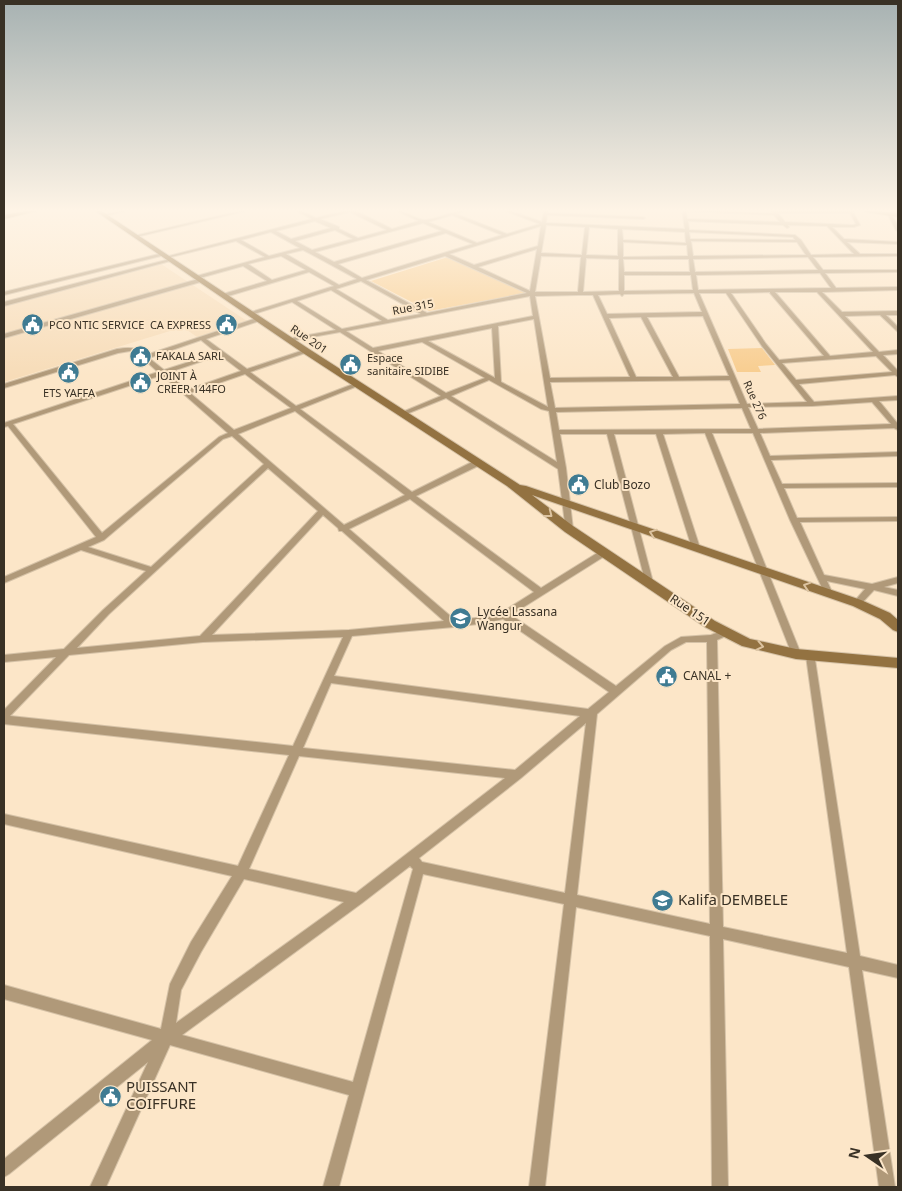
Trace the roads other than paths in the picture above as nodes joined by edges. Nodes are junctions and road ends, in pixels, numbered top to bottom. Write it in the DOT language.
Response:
graph roads {
  1 [pos="129,266"];
  2 [pos="137,266"];
  3 [pos="179,266"];
  4 [pos="239,266"];
  5 [pos="246,266"];
  6 [pos="302,266"];
  7 [pos="337,266"];
  8 [pos="406,266"];
  9 [pos="471,266"];
  10 [pos="479,266"];
  11 [pos="537,266"];
  12 [pos="583,266"];
  13 [pos="621,266"];
  14 [pos="691,266"];
  15 [pos="815,266"];
  16 [pos="474,267"];
  17 [pos="310,270"];
  18 [pos="819,271"];
  19 [pos="898,271"];
  20 [pos="622,274"];
  21 [pos="692,274"];
  22 [pos="199,279"];
  23 [pos="361,279"];
  24 [pos="272,282"];
  25 [pos="334,287"];
  26 [pos="835,290"];
  27 [pos="898,290"];
  28 [pos="819,291"];
  29 [pos="728,292"];
  30 [pos="772,292"];
  31 [pos="696,293"];
  32 [pos="4,294"];
  33 [pos="532,294"];
  34 [pos="580,294"];
  35 [pos="595,294"];
  36 [pos="622,294"];
  37 [pos="225,296"];
  38 [pos="292,300"];
  39 [pos="4,304"];
  40 [pos="251,313"];
  41 [pos="898,313"];
  42 [pos="705,314"];
  43 [pos="840,314"];
  44 [pos="882,314"];
  45 [pos="427,315"];
  46 [pos="643,315"];
  47 [pos="605,316"];
  48 [pos="536,317"];
  49 [pos="260,319"];
  50 [pos="388,322"];
  51 [pos="495,326"];
  52 [pos="898,330"];
  53 [pos="341,331"];
  54 [pos="4,336"];
  55 [pos="201,338"];
  56 [pos="292,340"];
  57 [pos="423,340"];
  58 [pos="373,350"];
  59 [pos="306,351"];
  60 [pos="898,352"];
  61 [pos="221,353"];
  62 [pos="876,353"];
  63 [pos="827,356"];
  64 [pos="145,357"];
  65 [pos="777,362"];
  66 [pos="163,372"];
  67 [pos="246,372"];
  68 [pos="898,374"];
  69 [pos="489,378"];
  70 [pos="733,378"];
  71 [pos="634,379"];
  72 [pos="677,379"];
  73 [pos="548,380"];
  74 [pos="796,382"];
  75 [pos="498,383"];
  76 [pos="358,384"];
  77 [pos="4,386"];
  78 [pos="186,392"];
  79 [pos="445,396"];
  80 [pos="898,398"];
  81 [pos="874,400"];
  82 [pos="812,404"];
  83 [pos="745,406"];
  84 [pos="296,409"];
  85 [pos="552,410"];
  86 [pos="402,414"];
  87 [pos="6,424"];
  88 [pos="897,427"];
  89 [pos="659,431"];
  90 [pos="708,431"];
  91 [pos="756,431"];
  92 [pos="556,432"];
  93 [pos="610,432"];
  94 [pos="233,433"];
  95 [pos="898,454"];
  96 [pos="768,458"];
  97 [pos="477,463"];
  98 [pos="268,464"];
  99 [pos="562,468"];
  100 [pos="511,484"];
  101 [pos="898,485"];
  102 [pos="779,486"];
  103 [pos="410,496"];
  104 [pos="568,504"];
  105 [pos="322,512"];
  106 [pos="898,519"];
  107 [pos="794,520"];
  108 [pos="634,526"];
  109 [pos="342,529"];
  110 [pos="569,529"];
  111 [pos="101,538"];
  112 [pos="81,547"];
  113 [pos="696,548"];
  114 [pos="605,552"];
  115 [pos="152,570"];
  116 [pos="765,572"];
  117 [pos="821,577"];
  118 [pos="4,580"];
  119 [pos="898,580"];
  120 [pos="649,582"];
  121 [pos="872,587"];
  122 [pos="540,592"];
  123 [pos="828,592"];
  124 [pos="898,594"];
  125 [pos="857,603"];
  126 [pos="504,614"];
  127 [pos="454,624"];
  128 [pos="898,627"];
  129 [pos="349,632"];
  130 [pos="727,632"];
  131 [pos="712,638"];
  132 [pos="203,639"];
  133 [pos="66,652"];
  134 [pos="796,654"];
  135 [pos="811,656"];
  136 [pos="4,658"];
  137 [pos="898,664"];
  138 [pos="328,679"];
  139 [pos="616,691"];
  140 [pos="592,714"];
  141 [pos="4,716"];
  142 [pos="4,720"];
  143 [pos="296,751"];
  144 [pos="517,775"];
  145 [pos="4,819"];
  146 [pos="415,862"];
  147 [pos="241,873"];
  148 [pos="358,899"];
  149 [pos="571,900"];
  150 [pos="716,932"];
  151 [pos="854,962"];
  152 [pos="898,971"];
  153 [pos="4,992"];
  154 [pos="166,1038"];
  155 [pos="358,1090"];
  156 [pos="4,1169"];
  157 [pos="98,1187"];
  158 [pos="331,1187"];
  159 [pos="536,1187"];
  160 [pos="720,1187"];
  161 [pos="886,1187"];
  1 -- 32 [label="street"];
  2 -- 39 [label="street"];
  3 -- 22 [label="main road, Rue 201"];
  4 -- 22 [label="street"];
  5 -- 24 [label="street"];
  6 -- 17 [label="street"];
  7 -- 23 [label="street"];
  8 -- 23 [label="street"];
  9 -- 16 [label="street"];
  10 -- 16 [label="street"];
  11 -- 33 [label="street"];
  12 -- 34 [label="street"];
  13 -- 20 [label="street"];
  14 -- 21 [label="street, Rue 276"];
  15 -- 18 [label="street"];
  16 -- 33 [label="street"];
  17 -- 24 [label="street"];
  17 -- 25 [label="street"];
  18 -- 19 [label="street"];
  18 -- 21 [label="street"];
  18 -- 26 [label="street"];
  20 -- 21 [label="street"];
  20 -- 36 [label="street"];
  21 -- 31 [label="street, Rue 276"];
  22 -- 37 [label="main road, Rue 201"];
  22 -- 54 [label="street"];
  23 -- 25 [label="street"];
  23 -- 45 [label="street"];
  24 -- 37 [label="street"];
  25 -- 38 [label="street"];
  25 -- 50 [label="street"];
  26 -- 27 [label="street, Rue 315"];
  26 -- 28 [label="street, Rue 315"];
  28 -- 30 [label="street, Rue 315"];
  28 -- 43 [label="street"];
  29 -- 30 [label="street, Rue 315"];
  29 -- 31 [label="street, Rue 315"];
  29 -- 65 [label="street"];
  30 -- 63 [label="street"];
  31 -- 36 [label="street, Rue 315"];
  31 -- 42 [label="street, Rue 276"];
  33 -- 34 [label="street, Rue 315"];
  33 -- 45 [label="street, Rue 315"];
  33 -- 48 [label="street"];
  34 -- 35 [label="street, Rue 315"];
  35 -- 36 [label="street, Rue 315"];
  35 -- 47 [label="street"];
  37 -- 40 [label="main road, Rue 201"];
  38 -- 40 [label="street"];
  38 -- 53 [label="street"];
  40 -- 49 [label="main road, Rue 201"];
  41 -- 44 [label="street"];
  42 -- 46 [label="street"];
  42 -- 70 [label="street, Rue 276"];
  43 -- 44 [label="street"];
  43 -- 62 [label="street"];
  44 -- 52 [label="street"];
  45 -- 50 [label="street, Rue 315"];
  46 -- 47 [label="street"];
  46 -- 72 [label="street"];
  47 -- 71 [label="street"];
  48 -- 51 [label="street"];
  48 -- 73 [label="street"];
  49 -- 55 [label="street"];
  49 -- 56 [label="main road, Rue 201"];
  50 -- 53 [label="street, Rue 315"];
  51 -- 57 [label="street"];
  51 -- 75 [label="street"];
  53 -- 56 [label="street, Rue 315"];
  53 -- 58 [label="street"];
  55 -- 61 [label="street"];
  55 -- 64 [label="street"];
  56 -- 59 [label="main road, Rue 201"];
  57 -- 58 [label="street"];
  57 -- 69 [label="street"];
  58 -- 79 [label="street"];
  59 -- 67 [label="street"];
  59 -- 76 [label="main road, Rue 201"];
  60 -- 62 [label="street"];
  61 -- 66 [label="street"];
  61 -- 67 [label="street"];
  62 -- 63 [label="street"];
  62 -- 68 [label="street"];
  63 -- 65 [label="street"];
  64 -- 66 [label="street"];
  64 -- 77 [label="street"];
  65 -- 74 [label="street"];
  66 -- 78 [label="street"];
  66 -- 87 [label="street"];
  67 -- 78 [label="street"];
  67 -- 84 [label="street"];
  68 -- 74 [label="street"];
  69 -- 75 [label="street"];
  69 -- 79 [label="street"];
  70 -- 72 [label="street"];
  70 -- 83 [label="street, Rue 276"];
  71 -- 72 [label="street"];
  71 -- 73 [label="street"];
  73 -- 85 [label="street"];
  74 -- 82 [label="street"];
  75 -- 85 [label="street"];
  76 -- 84 [label="street"];
  76 -- 86 [label="main road, Rue 201"];
  78 -- 94 [label="street"];
  79 -- 86 [label="street"];
  79 -- 99 [label="street"];
  80 -- 81 [label="street"];
  81 -- 82 [label="street"];
  81 -- 88 [label="street"];
  82 -- 83 [label="street"];
  83 -- 85 [label="street"];
  83 -- 91 [label="street, Rue 276"];
  84 -- 94 [label="street"];
  84 -- 103 [label="street"];
  85 -- 92 [label="street"];
  86 -- 97 [label="main road, Rue 201"];
  87 -- 111 [label="street"];
  88 -- 91 [label="street"];
  89 -- 90 [label="street"];
  89 -- 93 [label="street"];
  89 -- 113 [label="street"];
  90 -- 91 [label="street"];
  90 -- 116 [label="street"];
  91 -- 96 [label="street, Rue 276"];
  92 -- 93 [label="street"];
  92 -- 99 [label="street"];
  93 -- 108 [label="street"];
  94 -- 98 [label="street"];
  94 -- 111 [label="street"];
  95 -- 96 [label="street"];
  96 -- 102 [label="street, Rue 276"];
  97 -- 100 [label="main road, Rue 201"];
  97 -- 103 [label="street"];
  98 -- 105 [label="street"];
  98 -- 115 [label="street"];
  99 -- 104 [label="street"];
  100 -- 104 [label="main road"];
  100 -- 110 [label="main road, Rue 151, one-way"];
  101 -- 102 [label="street"];
  102 -- 107 [label="street, Rue 276"];
  103 -- 109 [label="street"];
  103 -- 122 [label="street"];
  104 -- 108 [label="main road"];
  104 -- 110 [label="street"];
  105 -- 109 [label="street"];
  105 -- 132 [label="street"];
  106 -- 107 [label="street"];
  107 -- 117 [label="street, Rue 276"];
  113 -- 108 [label="main road, one-way"];
  108 -- 120 [label="street"];
  109 -- 127 [label="street"];
  110 -- 114 [label="main road, Rue 151"];
  111 -- 112 [label="street"];
  112 -- 115 [label="street"];
  112 -- 118 [label="street"];
  113 -- 116 [label="main road"];
  114 -- 120 [label="main road, Rue 151"];
  114 -- 122 [label="street"];
  115 -- 133 [label="street"];
  123 -- 116 [label="main road, one-way"];
  116 -- 134 [label="street"];
  117 -- 121 [label="street"];
  117 -- 123 [label="street, Rue 276"];
  119 -- 121 [label="street"];
  120 -- 130 [label="main road, Rue 151"];
  121 -- 124 [label="street"];
  121 -- 125 [label="street"];
  122 -- 126 [label="street"];
  123 -- 125 [label="main road"];
  125 -- 128 [label="main road"];
  126 -- 127 [label="street"];
  126 -- 139 [label="street"];
  127 -- 129 [label="street"];
  129 -- 132 [label="street"];
  129 -- 138 [label="street"];
  130 -- 131 [label="street"];
  130 -- 134 [label="main road, Rue 151, one-way"];
  131 -- 139 [label="street"];
  131 -- 150 [label="street"];
  132 -- 133 [label="street"];
  133 -- 136 [label="street"];
  133 -- 141 [label="street"];
  134 -- 135 [label="main road, Rue 151"];
  135 -- 137 [label="main road, Rue 151"];
  135 -- 151 [label="street"];
  138 -- 140 [label="street"];
  138 -- 143 [label="street"];
  139 -- 140 [label="street"];
  140 -- 144 [label="street"];
  140 -- 149 [label="street"];
  142 -- 143 [label="street"];
  143 -- 144 [label="street"];
  143 -- 147 [label="street"];
  144 -- 146 [label="street"];
  145 -- 147 [label="street"];
  146 -- 148 [label="street"];
  146 -- 149 [label="street"];
  146 -- 155 [label="street"];
  147 -- 148 [label="street"];
  147 -- 154 [label="street"];
  148 -- 154 [label="street"];
  149 -- 150 [label="street"];
  149 -- 159 [label="street"];
  150 -- 151 [label="street"];
  150 -- 160 [label="street"];
  151 -- 152 [label="street"];
  151 -- 161 [label="street"];
  153 -- 154 [label="street"];
  154 -- 155 [label="street"];
  154 -- 156 [label="street"];
  154 -- 157 [label="street"];
  155 -- 158 [label="street"];
}
